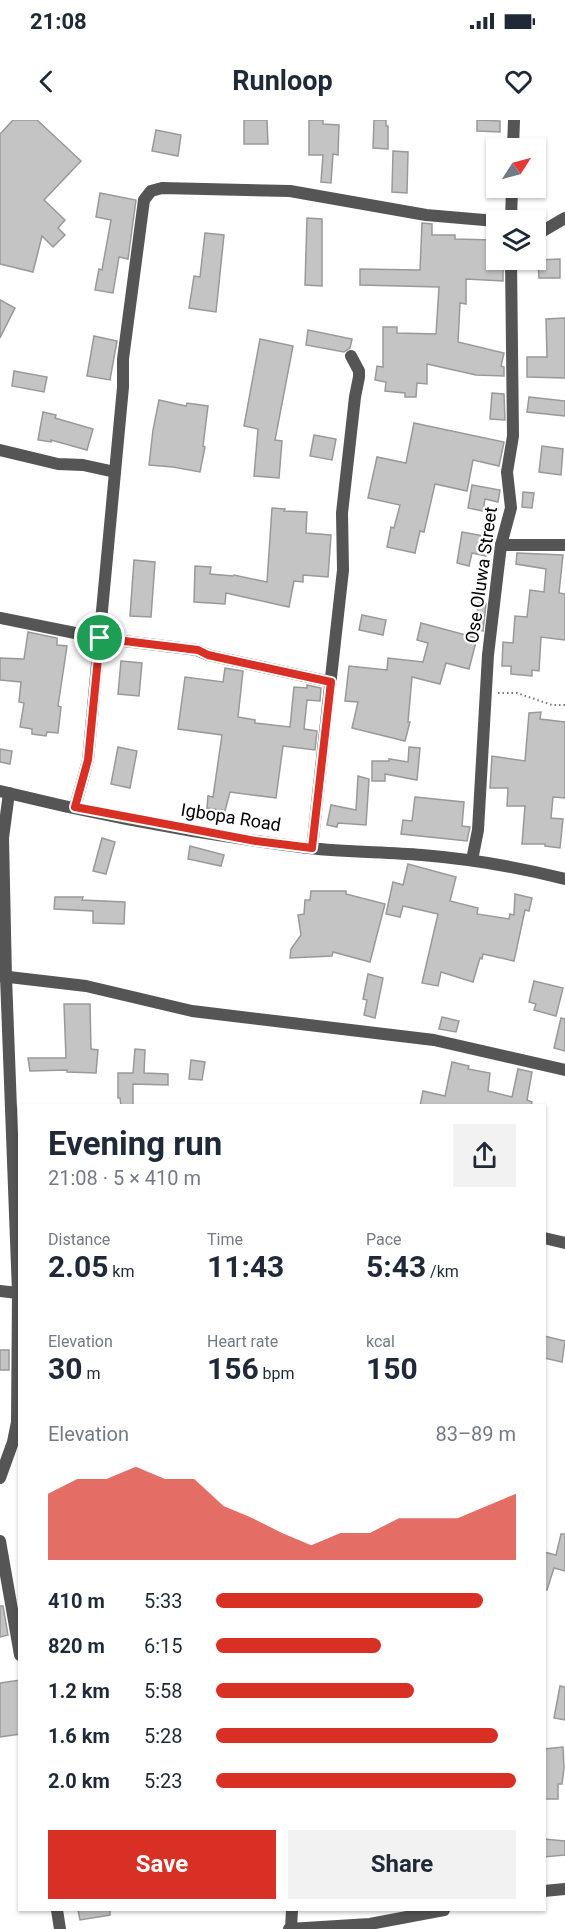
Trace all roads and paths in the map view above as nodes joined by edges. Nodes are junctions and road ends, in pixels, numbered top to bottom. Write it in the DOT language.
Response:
graph roads {
  1 [pos="514,120"];
  2 [pos="513,138"];
  3 [pos="565,218"];
  4 [pos="486,220"];
  5 [pos="546,229"];
  6 [pos="511,270"];
  7 [pos="351,356"];
  8 [pos="0,450"];
  9 [pos="115,472"];
  10 [pos="501,545"];
  11 [pos="565,545"];
  12 [pos="0,618"];
  13 [pos="100,638"];
  14 [pos="331,682"];
  15 [pos="485,693"];
  16 [pos="565,705"];
  17 [pos="5,792"];
  18 [pos="75,807"];
  19 [pos="312,848"];
  20 [pos="472,860"];
  21 [pos="565,879"];
  22 [pos="3,976"];
  23 [pos="565,1070"];
  24 [pos="11,1138"];
  25 [pos="546,1238"];
  26 [pos="565,1243"];
  27 [pos="0,1291"];
  28 [pos="18,1293"];
  29 [pos="4,1459"];
  30 [pos="0,1478"];
  31 [pos="0,1541"];
  32 [pos="18,1644"];
  33 [pos="565,1888"];
  34 [pos="546,1891"];
  35 [pos="57,1911"];
  36 [pos="292,1911"];
  37 [pos="439,1911"];
  38 [pos="60,1929"];
  39 [pos="290,1929"];
  1 -- 2 [label="street"];
  3 -- 5 [label="street"];
  4 -- 9 [label="street"];
  6 -- 10 [label="street, Ose Oluwa Street"];
  7 -- 14 [label="street"];
  8 -- 9 [label="street"];
  9 -- 13 [label="street"];
  10 -- 11 [label="street"];
  10 -- 15 [label="street, Ose Oluwa Street"];
  12 -- 13 [label="street"];
  13 -- 14 [label="street"];
  13 -- 18 [label="street"];
  14 -- 19 [label="street"];
  15 -- 16 [label="path"];
  15 -- 20 [label="street, Ose Oluwa Street"];
  17 -- 18 [label="street, Igbopa Road"];
  17 -- 22 [label="street"];
  18 -- 19 [label="street, Igbopa Road"];
  19 -- 20 [label="street, Igbopa Road"];
  20 -- 21 [label="street, Igbopa Road"];
  22 -- 23 [label="street"];
  22 -- 24 [label="street"];
  24 -- 28 [label="street"];
  25 -- 26 [label="street"];
  27 -- 28 [label="street"];
  28 -- 29 [label="street"];
  29 -- 30 [label="street"];
  31 -- 32 [label="street"];
  33 -- 34 [label="street"];
  35 -- 38 [label="street"];
  36 -- 39 [label="street"];
  37 -- 39 [label="street"];
}
